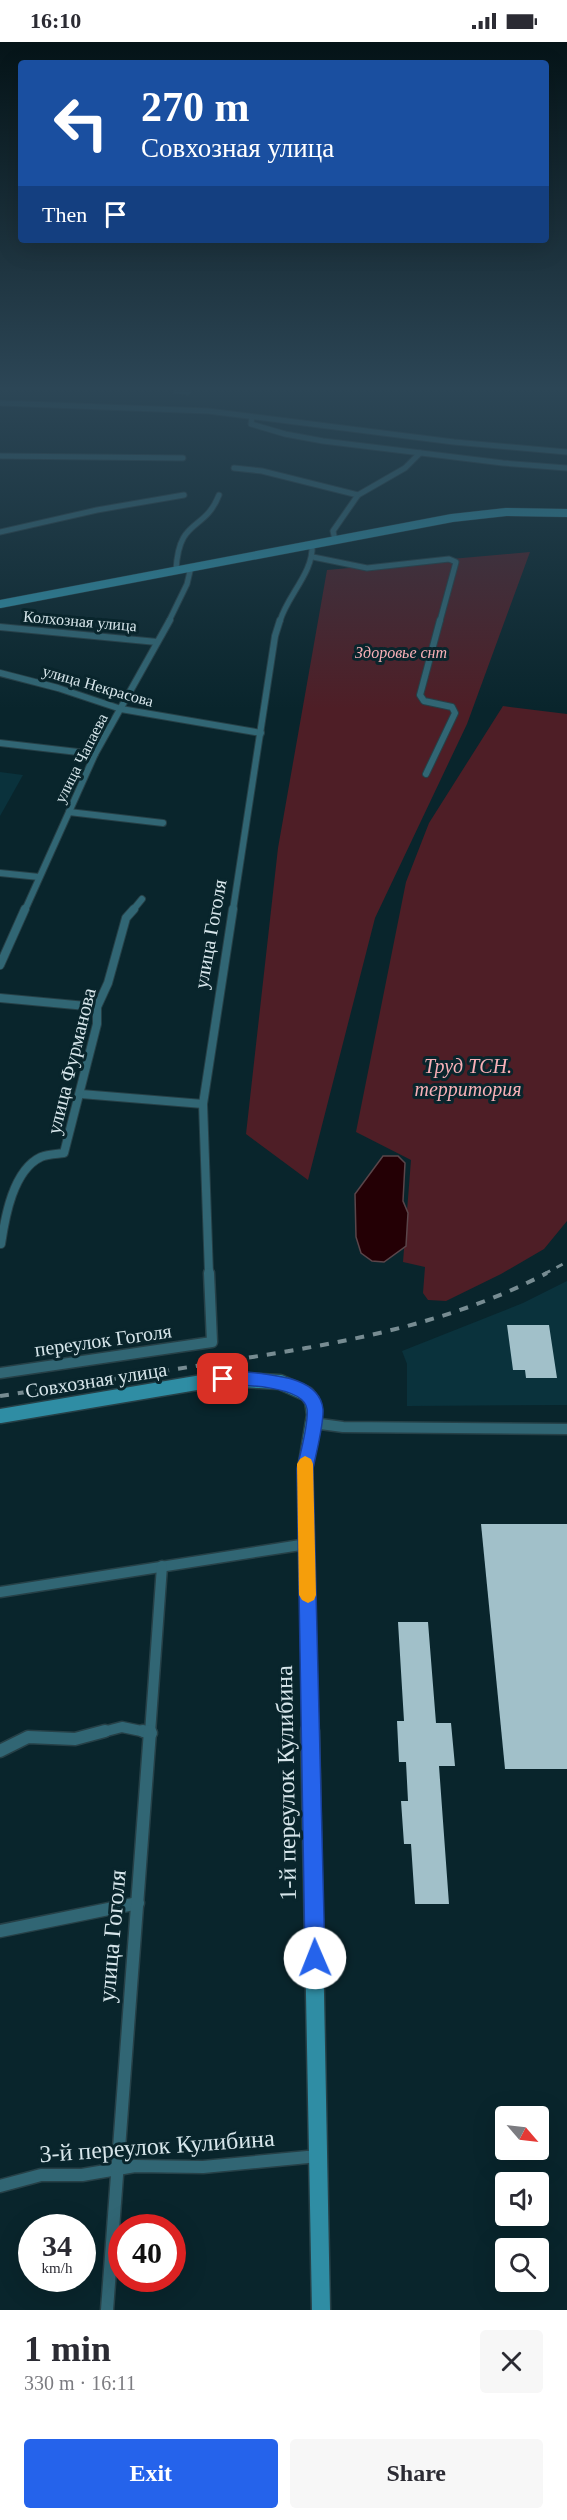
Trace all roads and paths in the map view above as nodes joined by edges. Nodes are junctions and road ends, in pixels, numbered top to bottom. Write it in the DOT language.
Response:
graph roads {
  1 [pos="173,497"];
  2 [pos="218,497"];
  3 [pos="357,497"];
  4 [pos="567,513"];
  5 [pos="0,532"];
  6 [pos="335,540"];
  7 [pos="312,545"];
  8 [pos="313,556"];
  9 [pos="191,567"];
  10 [pos="176,570"];
  11 [pos="0,604"];
  12 [pos="0,627"];
  13 [pos="157,642"];
  14 [pos="0,673"];
  15 [pos="121,710"];
  16 [pos="261,733"];
  17 [pos="0,743"];
  18 [pos="95,754"];
  19 [pos="426,774"];
  20 [pos="69,812"];
  21 [pos="164,823"];
  22 [pos="0,873"];
  23 [pos="39,877"];
  24 [pos="142,899"];
  25 [pos="0,965"];
  26 [pos="0,998"];
  27 [pos="97,1007"];
  28 [pos="81,1094"];
  29 [pos="203,1104"];
  30 [pos="1,1244"];
  31 [pos="212,1342"];
  32 [pos="0,1373"];
  33 [pos="0,1416"];
  34 [pos="313,1424"];
  35 [pos="567,1429"];
  36 [pos="307,1544"];
  37 [pos="162,1566"];
  38 [pos="0,1592"];
  39 [pos="151,1733"];
  40 [pos="0,1751"];
  41 [pos="138,1902"];
  42 [pos="0,1931"];
  43 [pos="318,2156"];
  44 [pos="116,2169"];
  45 [pos="0,2186"];
  46 [pos="107,2310"];
  47 [pos="321,2310"];
  1 -- 5 [label="street"];
  2 -- 10 [label="street"];
  3 -- 6 [label="street"];
  4 -- 6 [label="street"];
  6 -- 7 [label="street"];
  7 -- 8 [label="street"];
  7 -- 9 [label="street"];
  8 -- 16 [label="street, улица Гоголя"];
  8 -- 19 [label="street"];
  9 -- 10 [label="street"];
  9 -- 13 [label="street, улица Чапаева"];
  10 -- 11 [label="street"];
  12 -- 13 [label="street, Колхозная улица"];
  13 -- 15 [label="street, улица Чапаева"];
  14 -- 15 [label="street, улица Некрасова"];
  15 -- 16 [label="street, улица Некрасова"];
  15 -- 18 [label="street, улица Чапаева"];
  16 -- 29 [label="street, улица Гоголя"];
  17 -- 18 [label="street"];
  18 -- 20 [label="street, улица Чапаева"];
  20 -- 21 [label="street"];
  20 -- 23 [label="street, улица Чапаева"];
  22 -- 23 [label="street"];
  23 -- 25 [label="street, улица Чапаева"];
  24 -- 27 [label="street, улица Фурманова"];
  26 -- 27 [label="street"];
  27 -- 28 [label="street, улица Фурманова"];
  28 -- 29 [label="street"];
  28 -- 30 [label="street, улица Фурманова"];
  29 -- 31 [label="street, улица Гоголя"];
  31 -- 32 [label="street, переулок Гоголя"];
  33 -- 34 [label="street, Совхозная улица"];
  34 -- 35 [label="street"];
  34 -- 36 [label="street, 1-й переулок Кулибина"];
  36 -- 37 [label="street"];
  36 -- 43 [label="street, 1-й переулок Кулибина"];
  37 -- 38 [label="street"];
  37 -- 39 [label="street, улица Гоголя"];
  39 -- 40 [label="street"];
  39 -- 41 [label="street, улица Гоголя"];
  41 -- 42 [label="street"];
  41 -- 44 [label="street, улица Гоголя"];
  43 -- 44 [label="street, 3-й переулок Кулибина"];
  43 -- 47 [label="street, 1-й переулок Кулибина"];
  44 -- 45 [label="street, 3-й переулок Кулибина"];
  44 -- 46 [label="street, улица Гоголя"];
}
